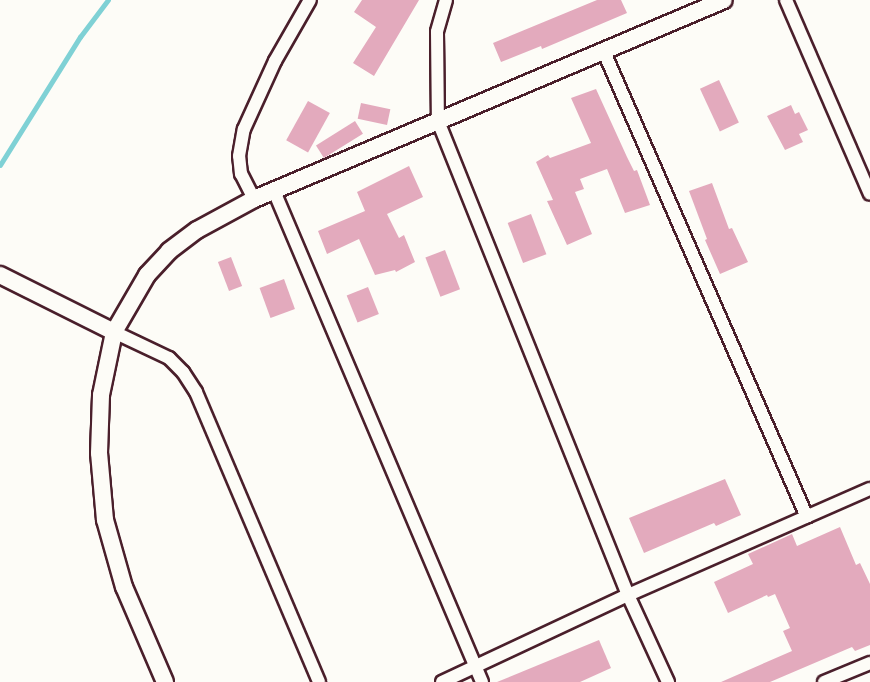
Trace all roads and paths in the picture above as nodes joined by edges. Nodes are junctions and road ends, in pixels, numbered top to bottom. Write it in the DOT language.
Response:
graph roads {
  1 [pos="310,0"];
  2 [pos="446,0"];
  3 [pos="724,0"];
  4 [pos="786,0"];
  5 [pos="604,52"];
  6 [pos="438,121"];
  7 [pos="273,191"];
  8 [pos="870,194"];
  9 [pos="254,199"];
  10 [pos="0,275"];
  11 [pos="114,332"];
  12 [pos="870,489"];
  13 [pos="807,517"];
  14 [pos="628,595"];
  15 [pos="870,663"];
  16 [pos="475,666"];
  17 [pos="165,682"];
  18 [pos="319,682"];
  19 [pos="442,682"];
  20 [pos="482,682"];
  21 [pos="668,682"];
  22 [pos="824,682"];
  1 -- 9 [label="street"];
  2 -- 6 [label="street"];
  3 -- 5 [label="street"];
  4 -- 8 [label="street"];
  5 -- 6 [label="street"];
  5 -- 13 [label="street"];
  6 -- 7 [label="street"];
  6 -- 14 [label="street"];
  7 -- 9 [label="street"];
  7 -- 16 [label="street"];
  9 -- 11 [label="street"];
  10 -- 11 [label="street"];
  11 -- 17 [label="street"];
  11 -- 18 [label="street"];
  12 -- 13 [label="street"];
  13 -- 14 [label="street"];
  14 -- 16 [label="street"];
  14 -- 21 [label="street"];
  15 -- 22 [label="street"];
  16 -- 19 [label="street"];
  16 -- 20 [label="street"];
}
